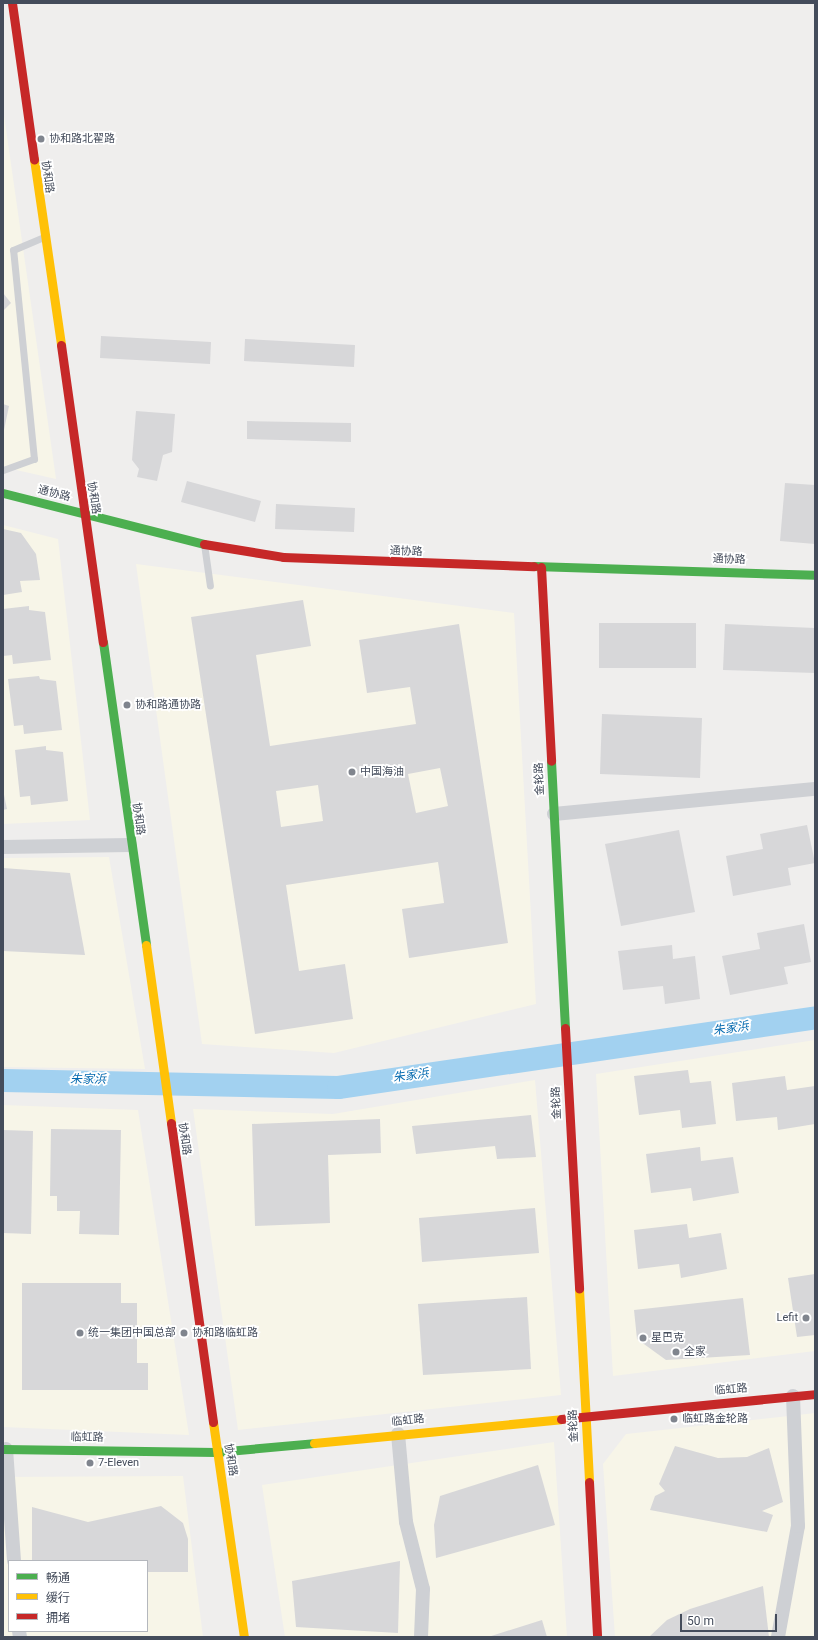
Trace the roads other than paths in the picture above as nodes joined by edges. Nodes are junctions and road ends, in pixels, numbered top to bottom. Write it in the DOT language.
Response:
graph roads {
  1 [pos="12,3"];
  2 [pos="44,237"];
  3 [pos="3,470"];
  4 [pos="3,493"];
  5 [pos="83,514"];
  6 [pos="204,544"];
  7 [pos="541,567"];
  8 [pos="815,575"];
  9 [pos="210,586"];
  10 [pos="815,789"];
  11 [pos="554,814"];
  12 [pos="130,845"];
  13 [pos="3,847"];
  14 [pos="815,1394"];
  15 [pos="793,1396"];
  16 [pos="585,1416"];
  17 [pos="398,1434"];
  18 [pos="5,1449"];
  19 [pos="216,1452"];
  20 [pos="14,1560"];
  21 [pos="244,1637"];
  22 [pos="421,1637"];
  23 [pos="597,1637"];
  24 [pos="778,1637"];
  1 -- 2 [label="street, 协和路"];
  2 -- 3 [label="lane"];
  2 -- 5 [label="street, 协和路"];
  4 -- 5 [label="street, 通协路"];
  5 -- 6 [label="street, 通协路"];
  5 -- 12 [label="street, 协和路"];
  6 -- 7 [label="street, 通协路"];
  6 -- 9 [label="lane"];
  7 -- 8 [label="street, 通协路"];
  7 -- 11 [label="street, 金轮路"];
  10 -- 11 [label="street"];
  11 -- 16 [label="street, 金轮路"];
  12 -- 13 [label="street"];
  12 -- 19 [label="street, 协和路"];
  14 -- 15 [label="street, 临虹路"];
  15 -- 16 [label="street, 临虹路"];
  15 -- 24 [label="street"];
  16 -- 17 [label="street, 临虹路"];
  16 -- 23 [label="street, 金轮路"];
  17 -- 19 [label="street, 临虹路"];
  17 -- 22 [label="street"];
  18 -- 19 [label="street, 临虹路"];
  18 -- 20 [label="street"];
  19 -- 21 [label="street, 协和路"];
}
